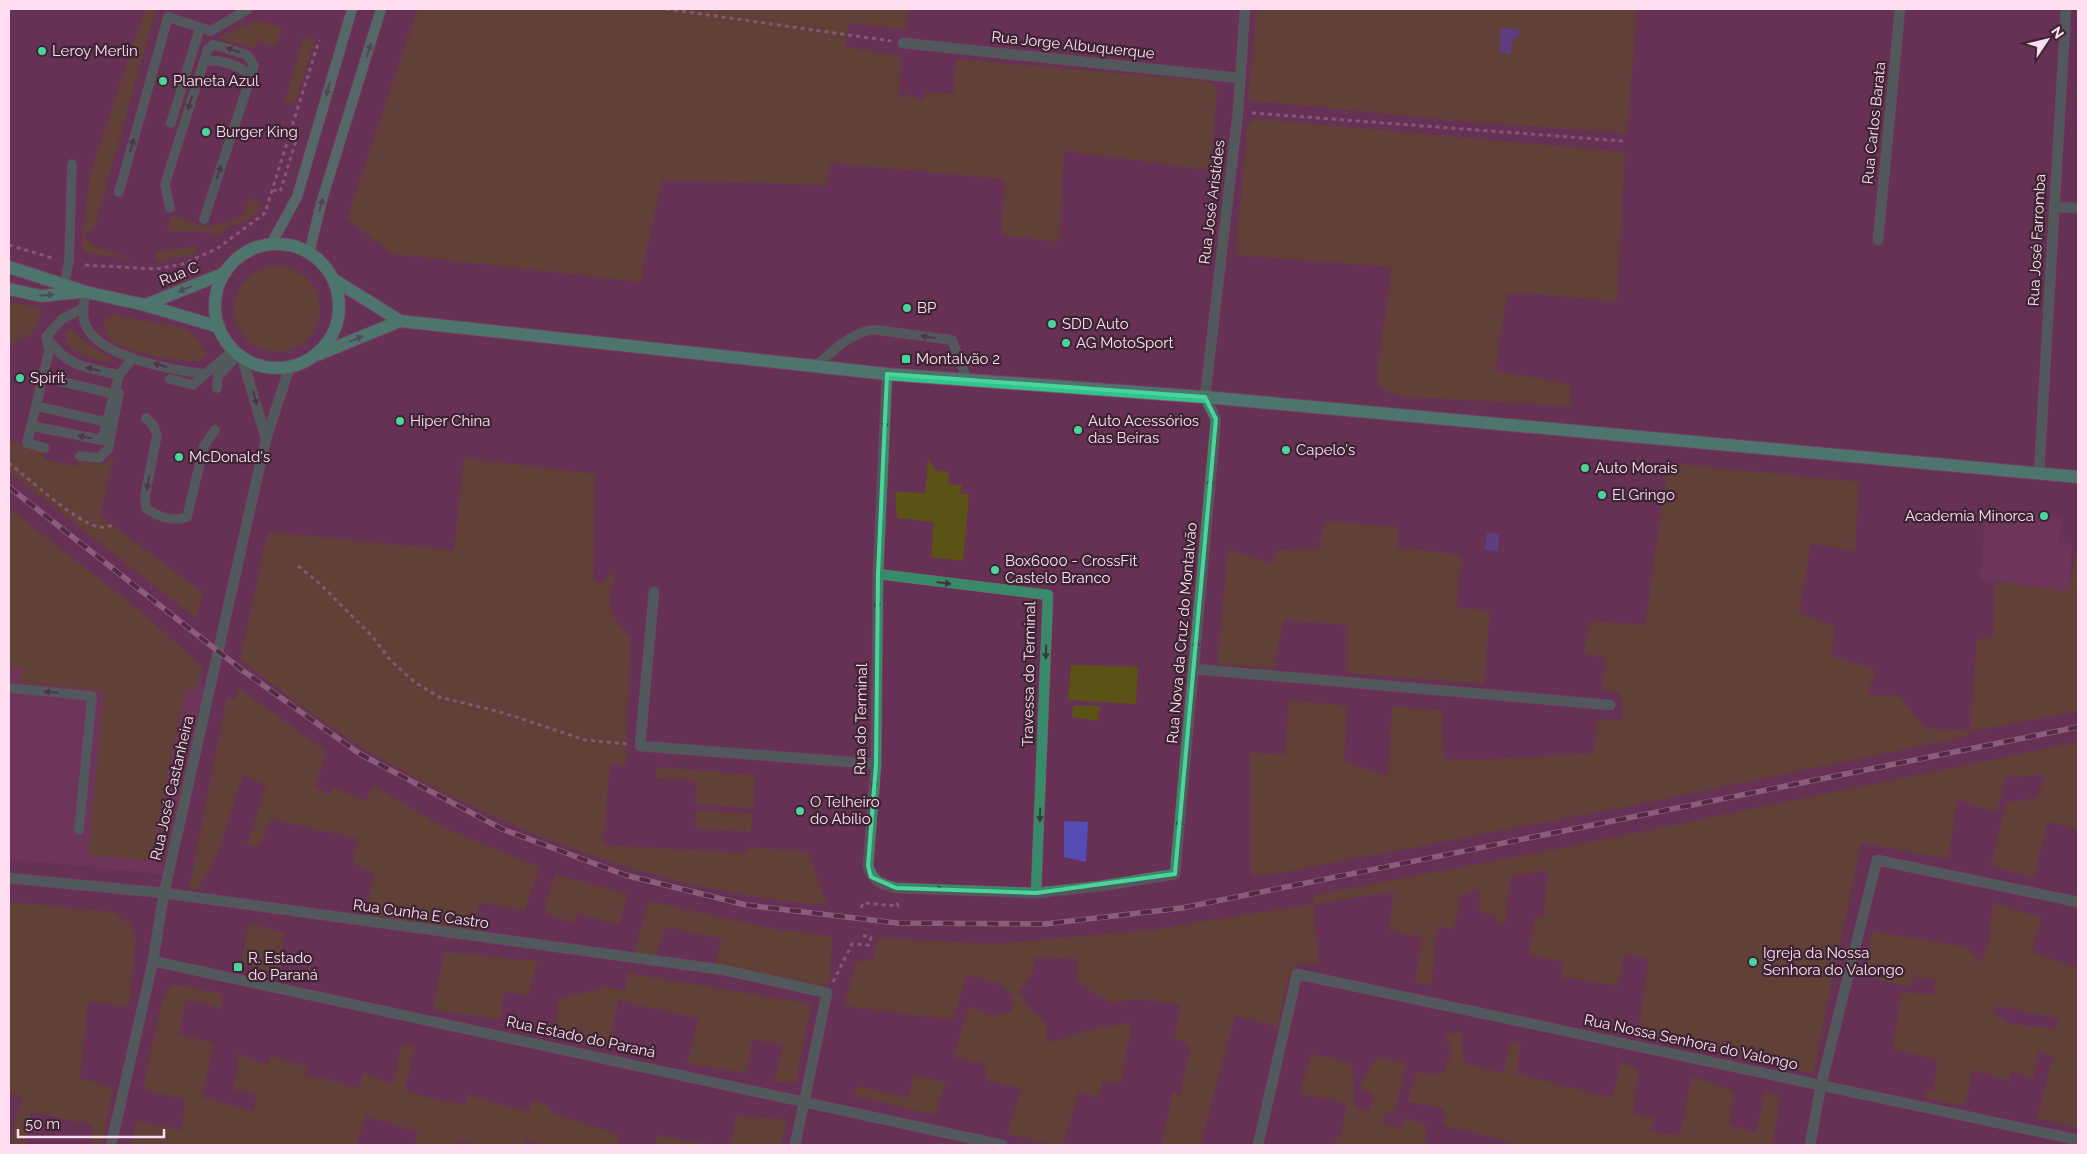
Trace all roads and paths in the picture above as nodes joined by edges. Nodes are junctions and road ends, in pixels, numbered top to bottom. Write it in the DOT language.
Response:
graph roads {
  1 [pos="248,9"];
  2 [pos="352,9"];
  3 [pos="382,9"];
  4 [pos="666,9"];
  5 [pos="1245,9"];
  6 [pos="1900,9"];
  7 [pos="2066,9"];
  8 [pos="200,27"];
  9 [pos="319,40"];
  10 [pos="904,43"];
  11 [pos="204,61"];
  12 [pos="251,76"];
  13 [pos="1240,78"];
  14 [pos="1238,112"];
  15 [pos="171,123"];
  16 [pos="1623,141"];
  17 [pos="72,164"];
  18 [pos="273,190"];
  19 [pos="119,192"];
  20 [pos="280,192"];
  21 [pos="2054,207"];
  22 [pos="170,208"];
  23 [pos="2078,208"];
  24 [pos="204,219"];
  25 [pos="1878,240"];
  26 [pos="271,244"];
  27 [pos="9,245"];
  28 [pos="309,252"];
  29 [pos="52,258"];
  30 [pos="85,265"];
  31 [pos="9,267"];
  32 [pos="225,273"];
  33 [pos="333,279"];
  34 [pos="64,284"];
  35 [pos="9,290"];
  36 [pos="86,292"];
  37 [pos="145,305"];
  38 [pos="82,309"];
  39 [pos="400,321"];
  40 [pos="219,327"];
  41 [pos="46,337"];
  42 [pos="238,353"];
  43 [pos="313,357"];
  44 [pos="133,358"];
  45 [pos="290,366"];
  46 [pos="814,366"];
  47 [pos="180,370"];
  48 [pos="205,374"];
  49 [pos="887,374"];
  50 [pos="119,375"];
  51 [pos="42,377"];
  52 [pos="967,379"];
  53 [pos="217,388"];
  54 [pos="114,394"];
  55 [pos="1205,397"];
  56 [pos="36,406"];
  57 [pos="146,418"];
  58 [pos="106,422"];
  59 [pos="32,426"];
  60 [pos="215,430"];
  61 [pos="266,439"];
  62 [pos="45,448"];
  63 [pos="80,456"];
  64 [pos="9,463"];
  65 [pos="2039,473"];
  66 [pos="2078,477"];
  67 [pos="114,525"];
  68 [pos="298,566"];
  69 [pos="878,574"];
  70 [pos="654,592"];
  71 [pos="1194,669"];
  72 [pos="9,688"];
  73 [pos="1610,704"];
  74 [pos="640,746"];
  75 [pos="876,764"];
  76 [pos="79,830"];
  77 [pos="1175,874"];
  78 [pos="9,878"];
  79 [pos="164,893"];
  80 [pos="1036,893"];
  81 [pos="2078,902"];
  82 [pos="898,906"];
  83 [pos="861,908"];
  84 [pos="860,935"];
  85 [pos="153,961"];
  86 [pos="827,993"];
  87 [pos="1821,1086"];
  88 [pos="804,1101"];
  89 [pos="2078,1140"];
  90 [pos="111,1145"];
  91 [pos="795,1145"];
  92 [pos="1002,1145"];
  93 [pos="1258,1145"];
  94 [pos="1810,1145"];
  1 -- 8 [label="lane"];
  2 -- 26 [label="main road, one-way"];
  28 -- 3 [label="main road, one-way"];
  4 -- 10 [label="path"];
  5 -- 13 [label="street, Rua José Aristides"];
  6 -- 25 [label="street, Rua Carlos Barata"];
  7 -- 21 [label="street, Rua José Farromba"];
  8 -- 15 [label="lane"];
  19 -- 8 [label="lane, one-way"];
  9 -- 18 [label="path"];
  10 -- 13 [label="street, Rua Jorge Albuquerque"];
  11 -- 12 [label="lane"];
  12 -- 11 [label="lane, one-way"];
  11 -- 22 [label="lane, one-way"];
  24 -- 12 [label="lane, one-way"];
  13 -- 14 [label="street, Rua José Aristides"];
  14 -- 16 [label="path"];
  14 -- 55 [label="street, Rua José Aristides"];
  17 -- 34 [label="lane"];
  18 -- 20 [label="path"];
  18 -- 30 [label="path"];
  21 -- 23 [label="street"];
  21 -- 65 [label="street, Rua José Farromba"];
  26 -- 28 [label="main road"];
  26 -- 32 [label="main road"];
  27 -- 29 [label="path"];
  28 -- 33 [label="main road"];
  31 -- 34 [label="main road, Rua C"];
  32 -- 37 [label="main road, Rua C, one-way"];
  32 -- 40 [label="main road"];
  33 -- 39 [label="main road"];
  33 -- 43 [label="main road"];
  34 -- 36 [label="main road, Rua C"];
  35 -- 36 [label="main road, Rua C, one-way"];
  36 -- 37 [label="main road, Rua C"];
  36 -- 38 [label="lane"];
  37 -- 40 [label="main road, Rua C"];
  38 -- 41 [label="lane"];
  38 -- 44 [label="lane"];
  43 -- 39 [label="main road, one-way"];
  39 -- 46 [label="main road"];
  40 -- 42 [label="main road"];
  50 -- 41 [label="lane, one-way"];
  41 -- 51 [label="lane"];
  42 -- 45 [label="main road"];
  42 -- 48 [label="lane"];
  42 -- 53 [label="lane"];
  42 -- 61 [label="street, Rua José Castanheira, one-way"];
  43 -- 45 [label="main road"];
  47 -- 44 [label="lane, one-way"];
  44 -- 50 [label="lane"];
  45 -- 61 [label="street, Rua José Castanheira"];
  46 -- 49 [label="main road"];
  52 -- 46 [label="lane, one-way"];
  47 -- 48 [label="lane"];
  47 -- 48 [label="lane"];
  49 -- 52 [label="main road"];
  49 -- 69 [label="street, Rua do Terminal, one-way"];
  50 -- 54 [label="lane"];
  50 -- 63 [label="lane"];
  51 -- 54 [label="lane"];
  51 -- 56 [label="lane"];
  52 -- 55 [label="main road"];
  54 -- 58 [label="lane"];
  55 -- 65 [label="main road"];
  71 -- 55 [label="street, Rua Nova da Cruz do Montalvão, one-way"];
  56 -- 58 [label="lane"];
  56 -- 59 [label="lane"];
  57 -- 60 [label="lane, one-way"];
  58 -- 59 [label="lane, one-way"];
  59 -- 62 [label="lane"];
  61 -- 79 [label="street, Rua José Castanheira"];
  64 -- 67 [label="path"];
  65 -- 66 [label="main road"];
  68 -- 74 [label="path"];
  69 -- 75 [label="street, Rua do Terminal, one-way"];
  69 -- 80 [label="street, Travessa do Terminal, one-way"];
  70 -- 74 [label="street"];
  71 -- 73 [label="street"];
  77 -- 71 [label="street, Rua Nova da Cruz do Montalvão, one-way"];
  76 -- 72 [label="lane, one-way"];
  74 -- 75 [label="street"];
  75 -- 80 [label="street, Rua do Terminal, one-way"];
  77 -- 80 [label="street, Rua do Terminal"];
  78 -- 79 [label="street, Rua Cunha E Castro"];
  79 -- 85 [label="street, Rua José Castanheira"];
  79 -- 86 [label="street, Rua Cunha E Castro"];
  81 -- 87 [label="street"];
  82 -- 83 [label="path"];
  84 -- 86 [label="path"];
  85 -- 88 [label="street, Rua Estado do Paraná"];
  85 -- 90 [label="street, Rua José Castanheira"];
  86 -- 88 [label="street"];
  87 -- 89 [label="street, Rua Nossa Senhora do Valongo"];
  87 -- 93 [label="street, Rua Nossa Senhora do Valongo"];
  87 -- 94 [label="street"];
  88 -- 91 [label="street"];
  88 -- 92 [label="street, Rua Estado do Paraná"];
}
